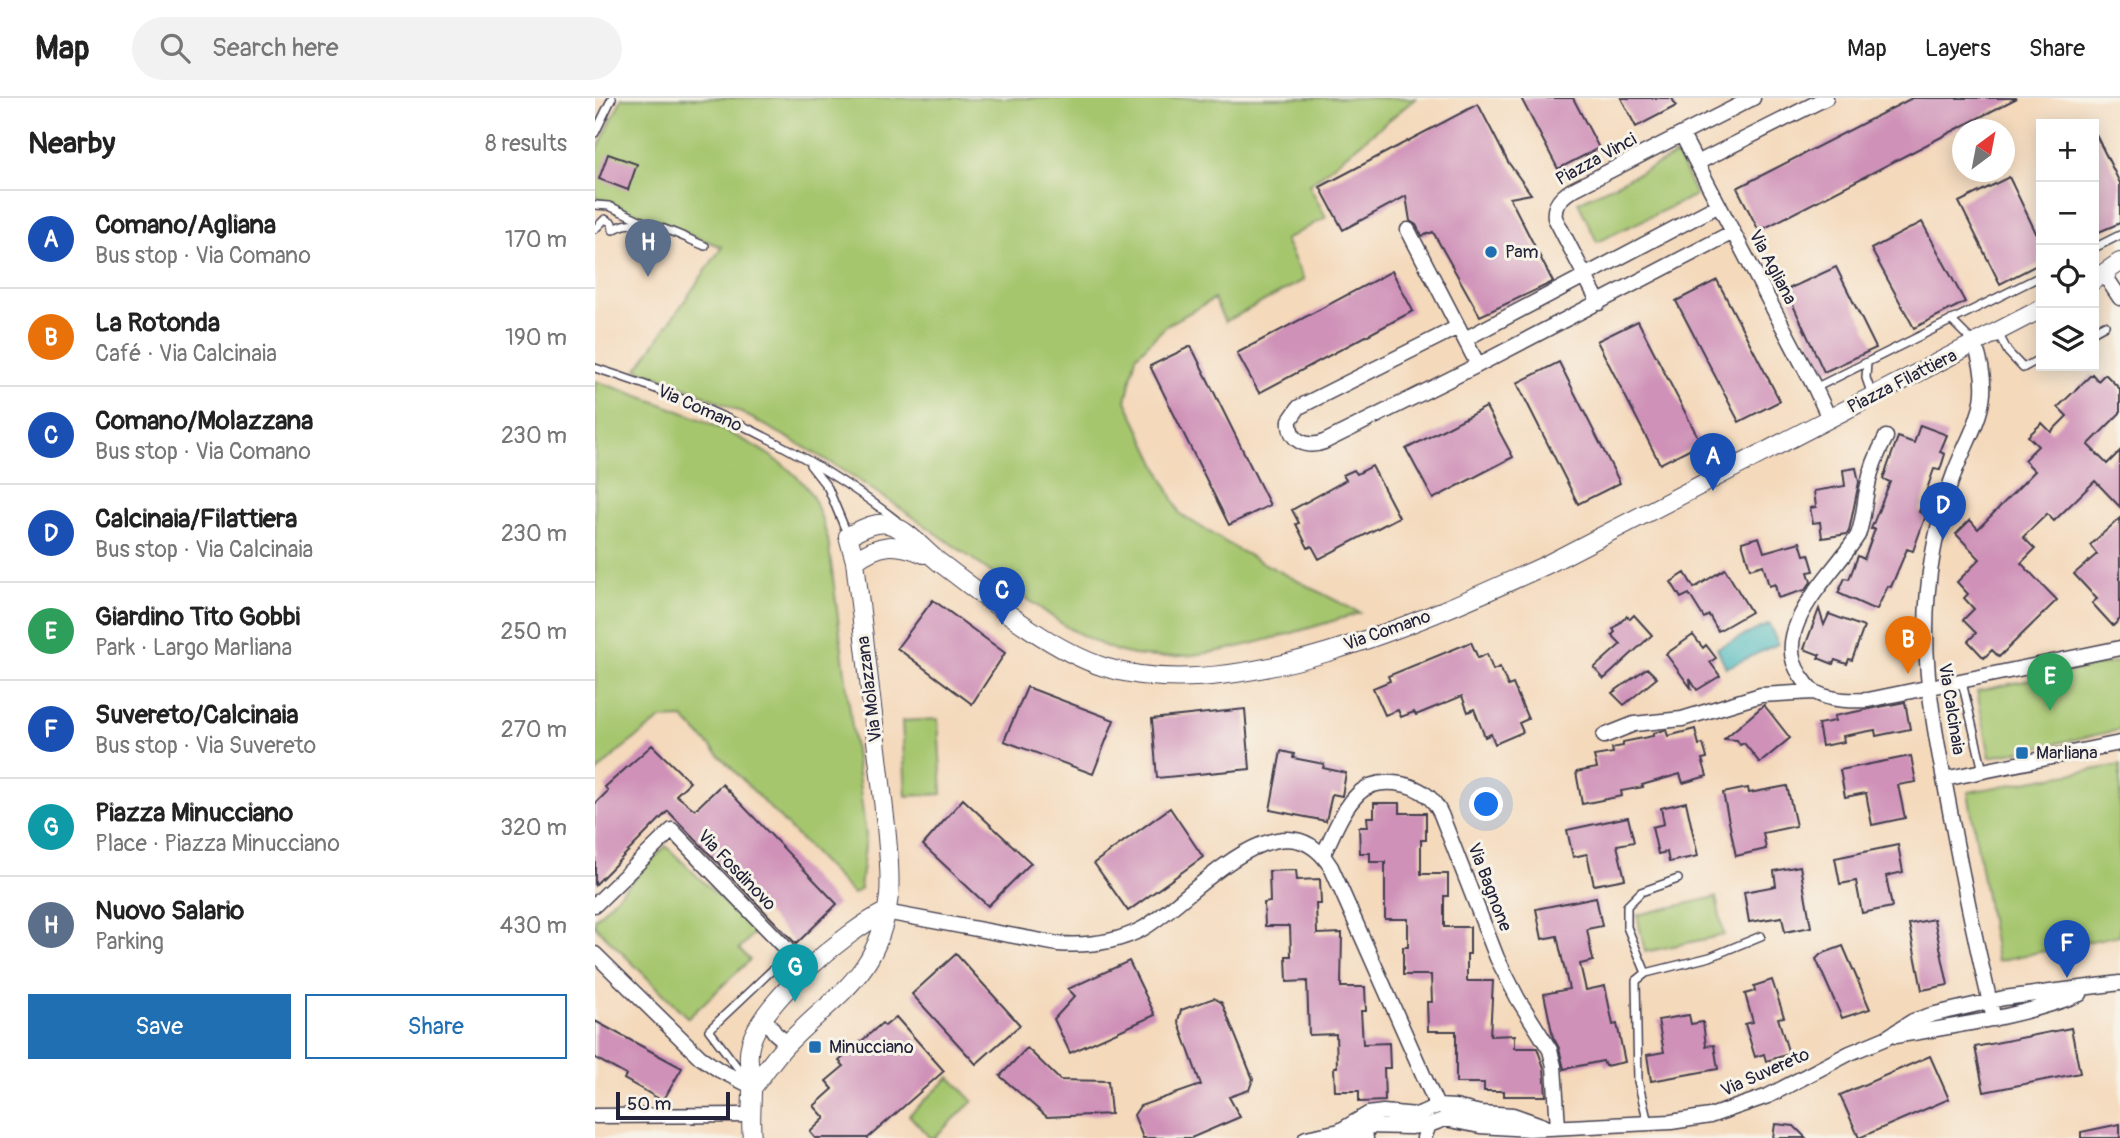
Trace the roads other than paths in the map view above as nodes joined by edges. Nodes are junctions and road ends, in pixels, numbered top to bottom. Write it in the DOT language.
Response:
graph roads {
  1 [pos="612,98"];
  2 [pos="1753,98"];
  3 [pos="1826,98"];
  4 [pos="595,134"];
  5 [pos="1682,135"];
  6 [pos="1697,163"];
  7 [pos="595,205"];
  8 [pos="1719,205"];
  9 [pos="648,224"];
  10 [pos="595,229"];
  11 [pos="1408,230"];
  12 [pos="1733,232"];
  13 [pos="2120,235"];
  14 [pos="705,246"];
  15 [pos="2099,246"];
  16 [pos="2120,262"];
  17 [pos="1584,276"];
  18 [pos="2099,277"];
  19 [pos="2036,278"];
  20 [pos="2120,299"];
  21 [pos="1599,303"];
  22 [pos="2036,312"];
  23 [pos="1951,320"];
  24 [pos="2105,324"];
  25 [pos="2099,328"];
  26 [pos="1462,333"];
  27 [pos="1998,333"];
  28 [pos="1975,345"];
  29 [pos="2036,361"];
  30 [pos="1867,362"];
  31 [pos="1478,365"];
  32 [pos="595,368"];
  33 [pos="1815,387"];
  34 [pos="1873,396"];
  35 [pos="1829,418"];
  36 [pos="1886,437"];
  37 [pos="802,457"];
  38 [pos="836,504"];
  39 [pos="848,536"];
  40 [pos="936,560"];
  41 [pos="855,562"];
  42 [pos="2120,648"];
  43 [pos="1962,682"];
  44 [pos="1928,690"];
  45 [pos="1813,692"];
  46 [pos="1604,736"];
  47 [pos="2120,743"];
  48 [pos="1983,771"];
  49 [pos="1944,779"];
  50 [pos="1323,855"];
  51 [pos="1678,880"];
  52 [pos="595,905"];
  53 [pos="885,912"];
  54 [pos="1761,936"];
  55 [pos="791,953"];
  56 [pos="595,954"];
  57 [pos="808,971"];
  58 [pos="1646,973"];
  59 [pos="2120,983"];
  60 [pos="2094,988"];
  61 [pos="1989,1001"];
  62 [pos="764,1017"];
  63 [pos="1994,1019"];
  64 [pos="1886,1038"];
  65 [pos="787,1044"];
  66 [pos="753,1087"];
  67 [pos="1437,1106"];
  68 [pos="749,1115"];
  69 [pos="595,1116"];
  70 [pos="1456,1122"];
  71 [pos="1648,1123"];
  72 [pos="1554,1128"];
  73 [pos="1529,1129"];
  74 [pos="1427,1132"];
  75 [pos="1336,1133"];
  76 [pos="752,1138"];
  77 [pos="1306,1138"];
  78 [pos="1366,1138"];
  79 [pos="1465,1138"];
  80 [pos="1504,1138"];
  1 -- 4 [label="lane"];
  2 -- 5 [label="street, Piazza Vinci"];
  3 -- 6 [label="street"];
  5 -- 6 [label="street, Via Agliana"];
  5 -- 17 [label="street, Piazza Vinci"];
  6 -- 8 [label="street, Via Agliana"];
  7 -- 9 [label="lane"];
  8 -- 12 [label="street, Via Agliana"];
  8 -- 17 [label="street"];
  9 -- 10 [label="lane"];
  9 -- 14 [label="lane"];
  11 -- 26 [label="street"];
  12 -- 21 [label="street"];
  12 -- 33 [label="street, Via Agliana"];
  13 -- 15 [label="lane"];
  16 -- 18 [label="street"];
  17 -- 21 [label="street, Piazza Vinci"];
  17 -- 26 [label="street"];
  18 -- 20 [label="street"];
  19 -- 23 [label="lane, Piazza Filattiera"];
  21 -- 31 [label="street"];
  22 -- 27 [label="street, Piazza Filattiera"];
  23 -- 28 [label="lane, Piazza Filattiera"];
  23 -- 30 [label="lane, Piazza Filattiera"];
  24 -- 25 [label="lane"];
  26 -- 31 [label="street"];
  26 -- 31 [label="street"];
  27 -- 28 [label="street, Piazza Filattiera"];
  27 -- 29 [label="lane"];
  28 -- 34 [label="street, Piazza Filattiera"];
  28 -- 44 [label="street, Via Calcinaia"];
  30 -- 33 [label="lane, Piazza Filattiera"];
  30 -- 34 [label="lane"];
  32 -- 37 [label="lane, Via Comano"];
  33 -- 35 [label="street, Via Agliana"];
  34 -- 35 [label="street, Piazza Filattiera"];
  35 -- 40 [label="street, Via Comano"];
  36 -- 45 [label="street"];
  37 -- 38 [label="lane, Via Comano"];
  37 -- 40 [label="lane, Via Comano"];
  38 -- 39 [label="lane, Via Molazzana"];
  39 -- 40 [label="street, Via Comano"];
  39 -- 41 [label="street, Via Molazzana"];
  40 -- 41 [label="street"];
  41 -- 53 [label="street, Via Molazzana"];
  42 -- 43 [label="street"];
  43 -- 44 [label="street"];
  43 -- 48 [label="lane"];
  44 -- 45 [label="street"];
  44 -- 49 [label="street, Via Calcinaia"];
  45 -- 46 [label="street"];
  47 -- 48 [label="street"];
  48 -- 49 [label="street"];
  49 -- 61 [label="street, Via Calcinaia"];
  50 -- 53 [label="street"];
  50 -- 67 [label="street"];
  50 -- 72 [label="street, Via Bagnone"];
  51 -- 58 [label="lane"];
  52 -- 55 [label="street, Via Fosdinovo"];
  53 -- 57 [label="street"];
  53 -- 65 [label="street, Via Molazzana"];
  54 -- 58 [label="lane"];
  55 -- 57 [label="street"];
  55 -- 66 [label="lane"];
  56 -- 66 [label="street"];
  57 -- 62 [label="street"];
  58 -- 71 [label="lane"];
  59 -- 60 [label="street, Via Suvereto"];
  60 -- 61 [label="street, Via Suvereto"];
  60 -- 63 [label="street, Via Suvereto"];
  61 -- 63 [label="street, Via Calcinaia"];
  61 -- 64 [label="street, Via Suvereto"];
  62 -- 65 [label="street"];
  62 -- 66 [label="street"];
  63 -- 64 [label="street, Via Suvereto"];
  64 -- 71 [label="street, Via Suvereto"];
  65 -- 66 [label="street, Via Molazzana"];
  66 -- 68 [label="street"];
  67 -- 72 [label="street"];
  67 -- 75 [label="street"];
  68 -- 69 [label="street"];
  68 -- 76 [label="street"];
  70 -- 73 [label="street, Via Suvereto"];
  70 -- 74 [label="street, Via Suvereto"];
  70 -- 79 [label="street"];
  71 -- 72 [label="street, Via Suvereto"];
  72 -- 73 [label="street, Via Suvereto"];
  73 -- 80 [label="street, Via Suvereto"];
  74 -- 75 [label="street"];
  75 -- 77 [label="street"];
  75 -- 78 [label="street"];
}
